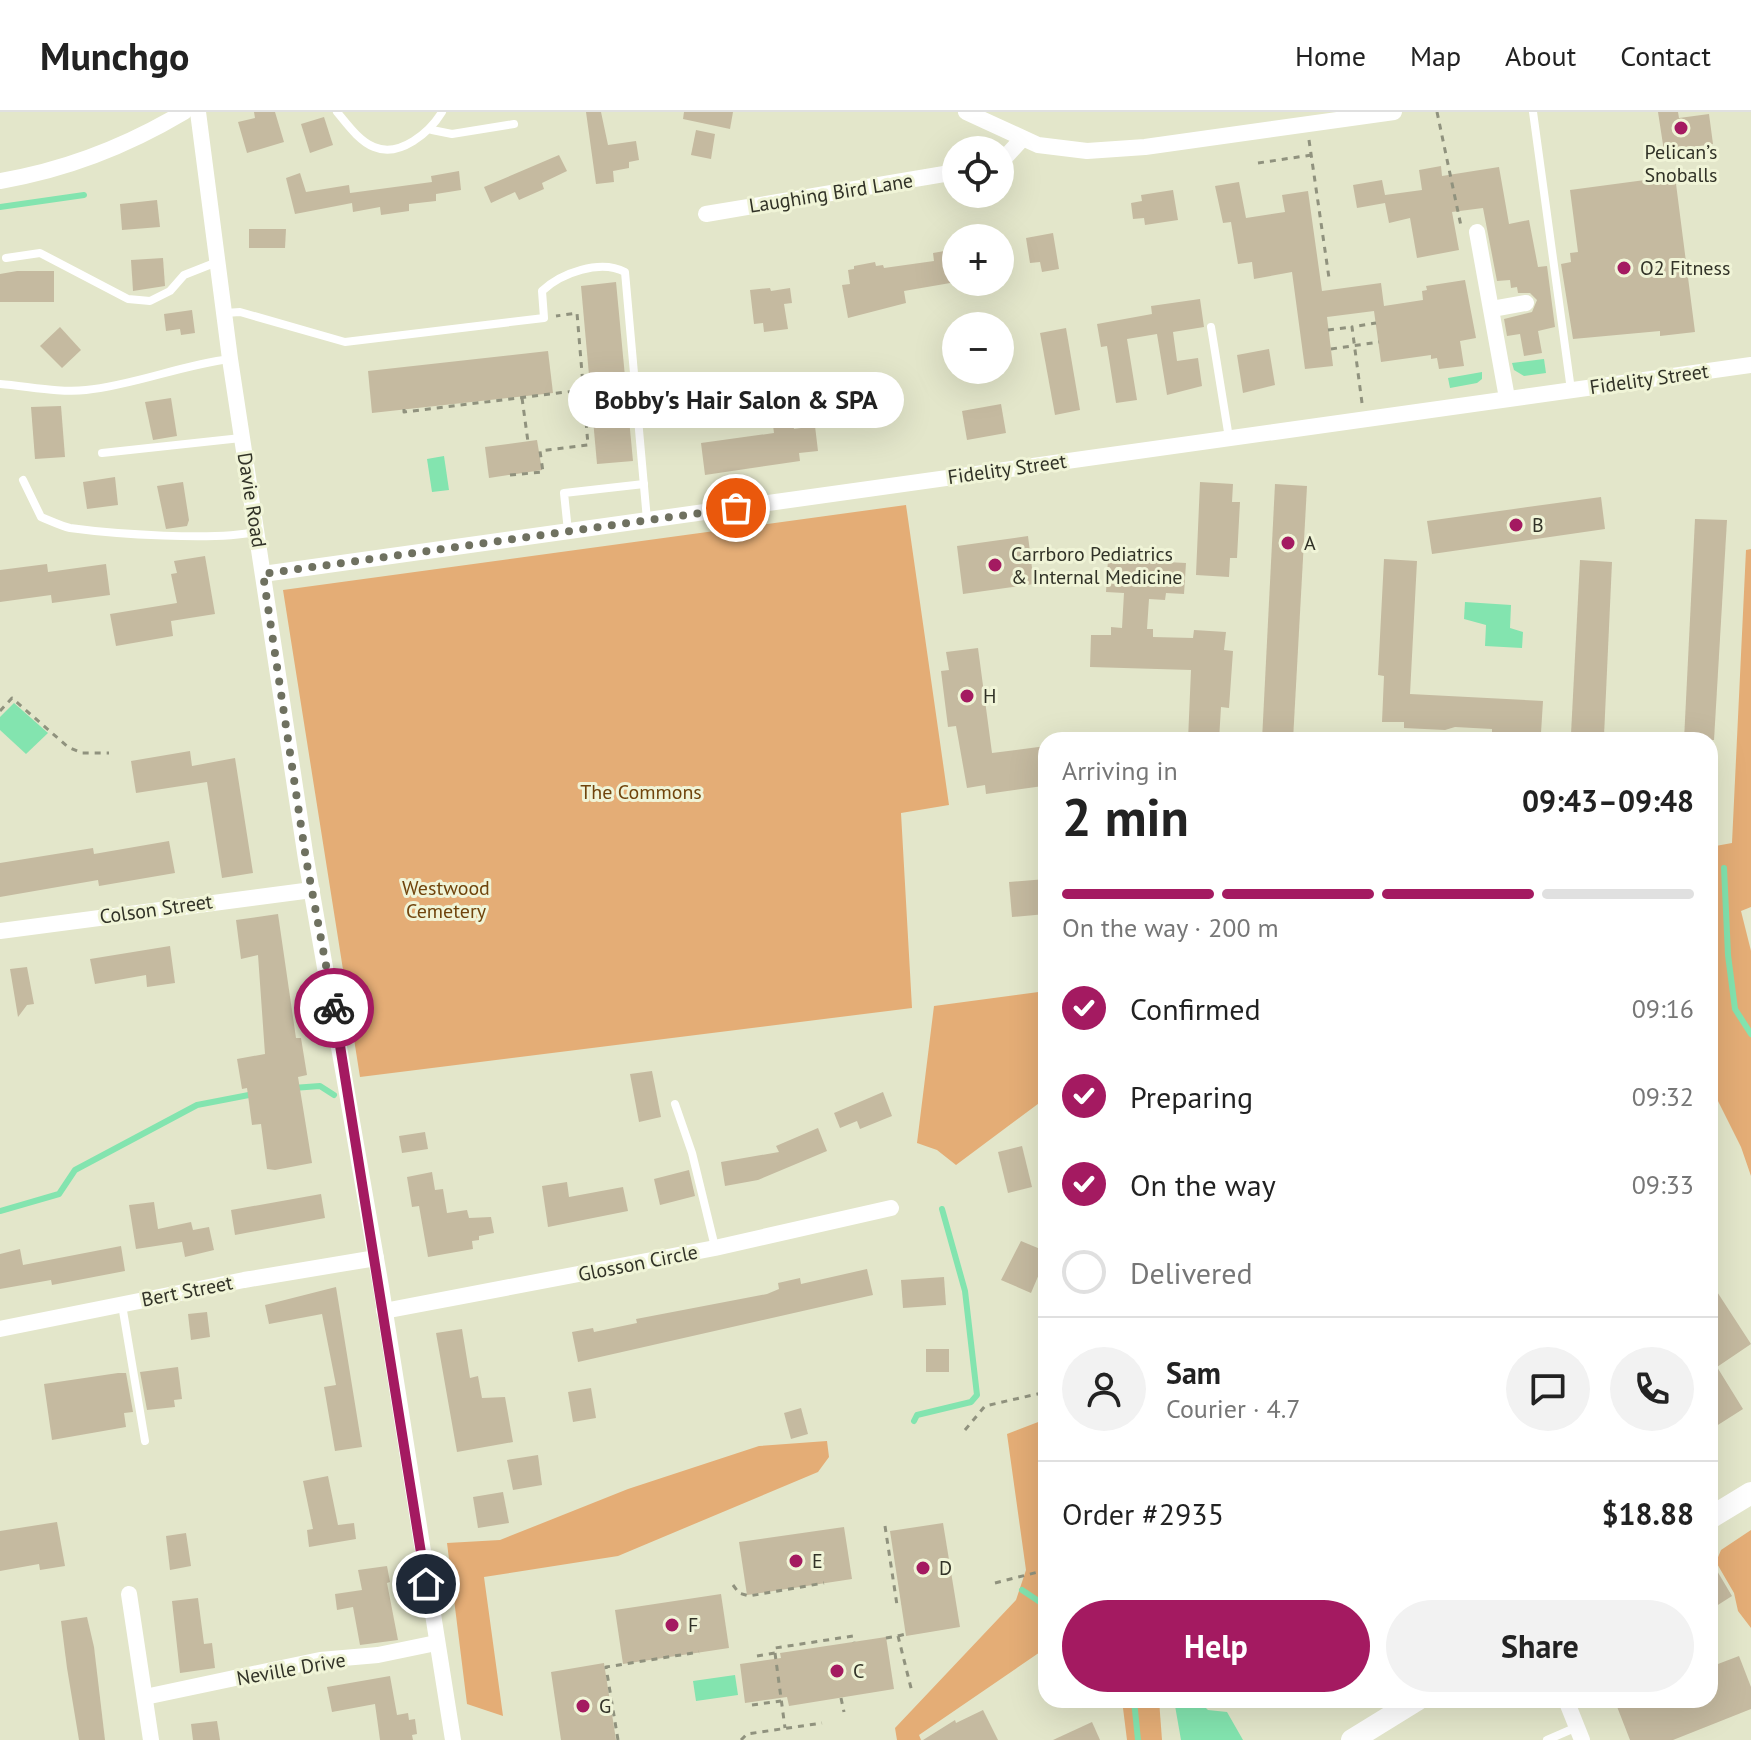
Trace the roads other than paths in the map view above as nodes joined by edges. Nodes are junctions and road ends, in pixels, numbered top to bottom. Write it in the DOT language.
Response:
graph roads {
  1 [pos="184,112"];
  2 [pos="198,112"];
  3 [pos="337,112"];
  4 [pos="442,112"];
  5 [pos="966,112"];
  6 [pos="1394,112"];
  7 [pos="1533,112"];
  8 [pos="514,124"];
  9 [pos="432,130"];
  10 [pos="1022,139"];
  11 [pos="1014,148"];
  12 [pos="942,174"];
  13 [pos="0,181"];
  14 [pos="706,214"];
  15 [pos="1477,232"];
  16 [pos="6,258"];
  17 [pos="218,262"];
  18 [pos="1526,303"];
  19 [pos="1492,309"];
  20 [pos="225,313"];
  21 [pos="1211,327"];
  22 [pos="230,359"];
  23 [pos="1751,365"];
  24 [pos="0,384"];
  25 [pos="1571,390"];
  26 [pos="1507,398"];
  27 [pos="242,438"];
  28 [pos="1229,438"];
  29 [pos="102,453"];
  30 [pos="23,480"];
  31 [pos="644,484"];
  32 [pos="647,520"];
  33 [pos="568,531"];
  34 [pos="257,532"];
  35 [pos="263,574"];
  36 [pos="312,890"];
  37 [pos="0,931"];
  38 [pos="675,1104"];
  39 [pos="891,1208"];
  40 [pos="715,1248"];
  41 [pos="376,1258"];
  42 [pos="122,1305"];
  43 [pos="384,1311"];
  44 [pos="0,1329"];
  45 [pos="145,1441"];
  46 [pos="1751,1493"];
  47 [pos="1718,1513"];
  48 [pos="129,1594"];
  49 [pos="436,1643"];
  50 [pos="145,1697"];
  51 [pos="1404,1708"];
  52 [pos="1569,1708"];
  53 [pos="1580,1734"];
  54 [pos="151,1740"];
  55 [pos="453,1740"];
  56 [pos="1352,1740"];
  57 [pos="1547,1740"];
  1 -- 13 [label="street"];
  2 -- 17 [label="street, Davie Road"];
  3 -- 9 [label="lane"];
  4 -- 9 [label="lane"];
  5 -- 10 [label="street"];
  6 -- 10 [label="street"];
  7 -- 25 [label="lane"];
  8 -- 9 [label="lane"];
  10 -- 11 [label="street"];
  12 -- 14 [label="street, Laughing Bird Lane"];
  15 -- 19 [label="street"];
  16 -- 17 [label="lane"];
  17 -- 20 [label="street, Davie Road"];
  18 -- 19 [label="street"];
  19 -- 26 [label="street"];
  20 -- 22 [label="street, Davie Road"];
  20 -- 31 [label="lane"];
  21 -- 28 [label="lane"];
  22 -- 24 [label="lane"];
  22 -- 27 [label="street, Davie Road"];
  23 -- 25 [label="street, Fidelity Street"];
  25 -- 26 [label="street, Fidelity Street"];
  26 -- 28 [label="street, Fidelity Street"];
  27 -- 29 [label="lane"];
  27 -- 34 [label="street, Davie Road"];
  28 -- 32 [label="street, Fidelity Street"];
  30 -- 34 [label="lane"];
  31 -- 32 [label="lane"];
  31 -- 33 [label="lane"];
  32 -- 33 [label="street, Fidelity Street"];
  33 -- 35 [label="street, Fidelity Street"];
  34 -- 35 [label="street, Davie Road"];
  35 -- 36 [label="street, Davie Road"];
  36 -- 37 [label="street, Colson Street"];
  36 -- 41 [label="street, Davie Road"];
  38 -- 40 [label="lane"];
  39 -- 40 [label="street, Glosson Circle"];
  40 -- 43 [label="street, Glosson Circle"];
  41 -- 42 [label="street, Bert Street"];
  41 -- 43 [label="street, Davie Road"];
  42 -- 44 [label="street, Bert Street"];
  42 -- 45 [label="lane"];
  43 -- 49 [label="street, Davie Road"];
  46 -- 47 [label="main road"];
  48 -- 50 [label="street"];
  49 -- 50 [label="street, Neville Drive"];
  49 -- 55 [label="street, Davie Road"];
  50 -- 54 [label="street"];
  51 -- 56 [label="main road"];
  52 -- 53 [label="street"];
  53 -- 57 [label="lane"];
}
